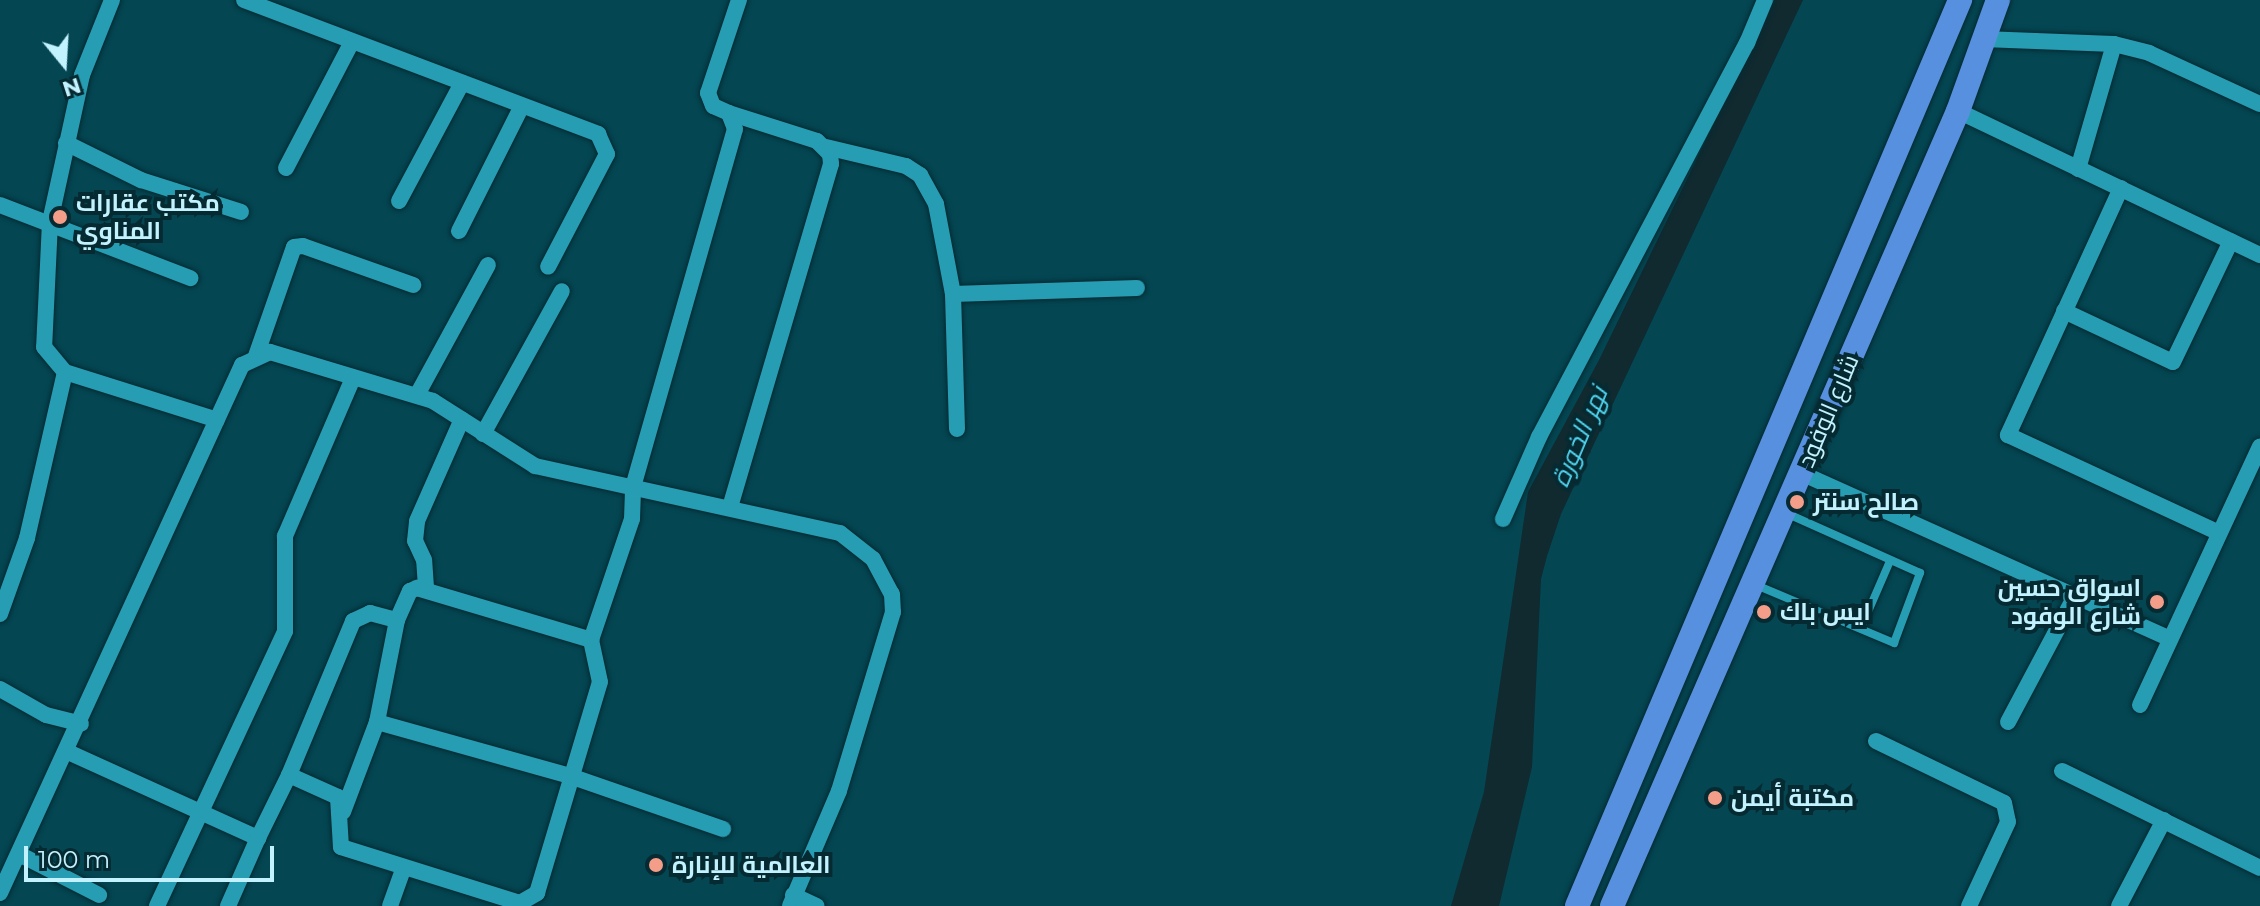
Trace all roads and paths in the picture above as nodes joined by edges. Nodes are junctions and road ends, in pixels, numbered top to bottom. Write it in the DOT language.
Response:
graph roads {
  1 [pos="112,0"];
  2 [pos="244,0"];
  3 [pos="739,0"];
  4 [pos="1765,0"];
  5 [pos="1960,0"];
  6 [pos="1998,0"];
  7 [pos="1983,39"];
  8 [pos="352,42"];
  9 [pos="2114,44"];
  10 [pos="462,83"];
  11 [pos="2260,104"];
  12 [pos="522,106"];
  13 [pos="1958,111"];
  14 [pos="729,113"];
  15 [pos="66,143"];
  16 [pos="826,147"];
  17 [pos="286,168"];
  18 [pos="2078,169"];
  19 [pos="2121,188"];
  20 [pos="399,201"];
  21 [pos="0,205"];
  22 [pos="241,212"];
  23 [pos="50,222"];
  24 [pos="459,231"];
  25 [pos="2231,241"];
  26 [pos="2260,255"];
  27 [pos="488,265"];
  28 [pos="548,267"];
  29 [pos="190,278"];
  30 [pos="413,285"];
  31 [pos="1137,288"];
  32 [pos="562,291"];
  33 [pos="953,294"];
  34 [pos="2064,311"];
  35 [pos="256,356"];
  36 [pos="65,372"];
  37 [pos="353,378"];
  38 [pos="417,395"];
  39 [pos="462,419"];
  40 [pos="217,420"];
  41 [pos="957,429"];
  42 [pos="483,434"];
  43 [pos="2260,446"];
  44 [pos="1801,473"];
  45 [pos="633,487"];
  46 [pos="730,507"];
  47 [pos="1784,512"];
  48 [pos="1503,519"];
  49 [pos="2217,532"];
  50 [pos="1890,561"];
  51 [pos="1751,584"];
  52 [pos="426,587"];
  53 [pos="2076,594"];
  54 [pos="0,614"];
  55 [pos="397,620"];
  56 [pos="1861,628"];
  57 [pos="2168,638"];
  58 [pos="591,640"];
  59 [pos="0,689"];
  60 [pos="2140,705"];
  61 [pos="377,722"];
  62 [pos="2008,722"];
  63 [pos="81,724"];
  64 [pos="1876,741"];
  65 [pos="68,752"];
  66 [pos="2062,771"];
  67 [pos="289,775"];
  68 [pos="570,776"];
  69 [pos="203,811"];
  70 [pos="343,813"];
  71 [pos="2164,820"];
  72 [pos="723,829"];
  73 [pos="258,838"];
  74 [pos="19,854"];
  75 [pos="404,867"];
  76 [pos="2260,868"];
  77 [pos="0,893"];
  78 [pos="99,895"];
  79 [pos="530,900"];
  80 [pos="792,901"];
  81 [pos="157,906"];
  82 [pos="228,906"];
  83 [pos="390,906"];
  84 [pos="546,906"];
  85 [pos="817,906"];
  86 [pos="1577,906"];
  87 [pos="1612,906"];
  88 [pos="1969,906"];
  89 [pos="2119,906"];
  1 -- 15 [label="street"];
  2 -- 8 [label="street"];
  3 -- 14 [label="street"];
  4 -- 48 [label="street"];
  5 -- 86 [label="main road, شارع الوفود"];
  6 -- 7 [label="main road, شارع الوفود"];
  7 -- 9 [label="street"];
  7 -- 13 [label="main road, شارع الوفود"];
  8 -- 10 [label="street"];
  8 -- 17 [label="street"];
  9 -- 11 [label="street"];
  9 -- 18 [label="street"];
  10 -- 12 [label="street"];
  10 -- 20 [label="street"];
  12 -- 24 [label="street"];
  12 -- 28 [label="street"];
  13 -- 18 [label="street"];
  13 -- 44 [label="main road, شارع الوفود"];
  14 -- 16 [label="street"];
  14 -- 45 [label="street"];
  15 -- 22 [label="street"];
  15 -- 23 [label="street"];
  16 -- 33 [label="street"];
  16 -- 46 [label="street"];
  18 -- 19 [label="street"];
  19 -- 25 [label="street"];
  19 -- 34 [label="street"];
  21 -- 23 [label="street"];
  23 -- 29 [label="street"];
  23 -- 36 [label="street"];
  25 -- 26 [label="street"];
  25 -- 34 [label="street"];
  27 -- 38 [label="street"];
  30 -- 35 [label="street"];
  31 -- 33 [label="street"];
  32 -- 42 [label="street"];
  33 -- 41 [label="street"];
  34 -- 49 [label="street"];
  35 -- 37 [label="street"];
  35 -- 40 [label="street"];
  36 -- 40 [label="street"];
  36 -- 54 [label="street"];
  37 -- 38 [label="street"];
  37 -- 69 [label="street"];
  38 -- 39 [label="street"];
  39 -- 42 [label="street"];
  39 -- 52 [label="street"];
  40 -- 63 [label="street"];
  42 -- 45 [label="street"];
  43 -- 49 [label="street"];
  44 -- 47 [label="main road, شارع الوفود"];
  44 -- 53 [label="street"];
  45 -- 46 [label="street"];
  45 -- 58 [label="street"];
  46 -- 80 [label="street"];
  47 -- 50 [label="lane"];
  47 -- 51 [label="main road, شارع الوفود"];
  49 -- 57 [label="street"];
  50 -- 56 [label="lane"];
  50 -- 56 [label="lane"];
  51 -- 56 [label="lane"];
  51 -- 87 [label="main road, شارع الوفود"];
  52 -- 55 [label="street"];
  52 -- 58 [label="street"];
  53 -- 57 [label="street"];
  53 -- 62 [label="street"];
  55 -- 61 [label="street"];
  55 -- 67 [label="street"];
  57 -- 60 [label="street"];
  58 -- 68 [label="street"];
  59 -- 63 [label="street"];
  61 -- 68 [label="street"];
  61 -- 70 [label="street"];
  63 -- 65 [label="street"];
  64 -- 88 [label="street"];
  65 -- 69 [label="street"];
  65 -- 74 [label="street"];
  66 -- 71 [label="street"];
  67 -- 70 [label="street"];
  67 -- 73 [label="street"];
  68 -- 72 [label="street"];
  68 -- 79 [label="street"];
  69 -- 73 [label="street"];
  69 -- 81 [label="street"];
  70 -- 75 [label="street"];
  71 -- 76 [label="street"];
  71 -- 89 [label="street"];
  73 -- 82 [label="street"];
  74 -- 77 [label="street"];
  74 -- 78 [label="street"];
  75 -- 79 [label="street"];
  75 -- 83 [label="street"];
  79 -- 84 [label="street"];
  80 -- 85 [label="street"];
}
